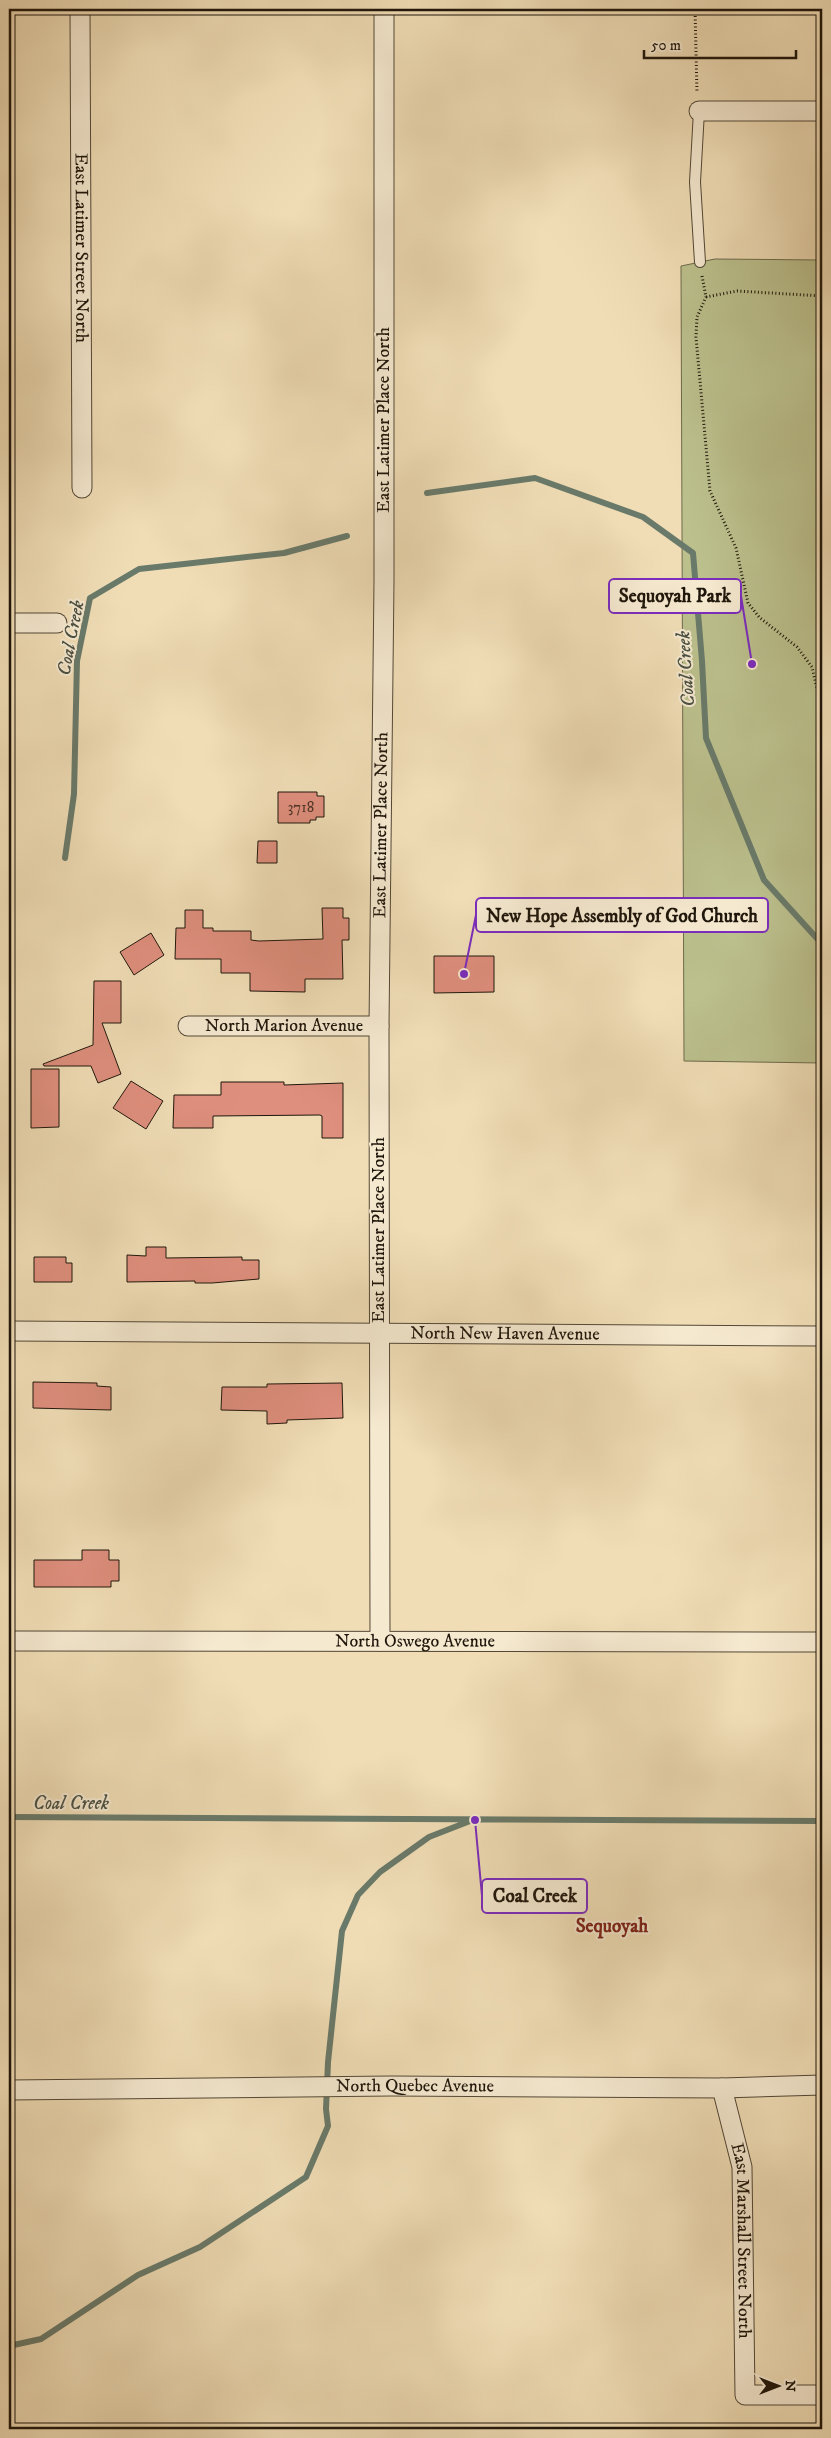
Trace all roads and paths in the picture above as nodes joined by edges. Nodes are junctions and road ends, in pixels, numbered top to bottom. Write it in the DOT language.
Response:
graph roads {
  1 [pos="80,9"];
  2 [pos="384,9"];
  3 [pos="695,9"];
  4 [pos="699,111"];
  5 [pos="822,111"];
  6 [pos="700,262"];
  7 [pos="822,296"];
  8 [pos="706,297"];
  9 [pos="82,488"];
  10 [pos="9,623"];
  11 [pos="57,623"];
  12 [pos="822,710"];
  13 [pos="188,1026"];
  14 [pos="379,1026"];
  15 [pos="9,1331"];
  16 [pos="379,1333"];
  17 [pos="822,1336"];
  18 [pos="9,1641"];
  19 [pos="380,1641"];
  20 [pos="822,1642"];
  21 [pos="822,2085"];
  22 [pos="722,2088"];
  23 [pos="9,2090"];
  24 [pos="822,2395"];
  1 -- 9 [label="street, East Latimer Street North"];
  2 -- 14 [label="street, East Latimer Place North"];
  3 -- 4 [label="path"];
  4 -- 5 [label="street"];
  4 -- 6 [label="lane"];
  6 -- 8 [label="path"];
  7 -- 8 [label="path"];
  8 -- 12 [label="path"];
  10 -- 11 [label="street"];
  13 -- 14 [label="street, North Marion Avenue"];
  14 -- 16 [label="street, East Latimer Place North"];
  15 -- 16 [label="street, North New Haven Avenue"];
  16 -- 17 [label="street, North New Haven Avenue"];
  16 -- 19 [label="street, East Latimer Place North"];
  18 -- 19 [label="street, North Oswego Avenue"];
  19 -- 20 [label="street, North Oswego Avenue"];
  21 -- 22 [label="street, North Quebec Avenue"];
  22 -- 23 [label="street, North Quebec Avenue"];
  22 -- 24 [label="street, East Marshall Street North"];
}
